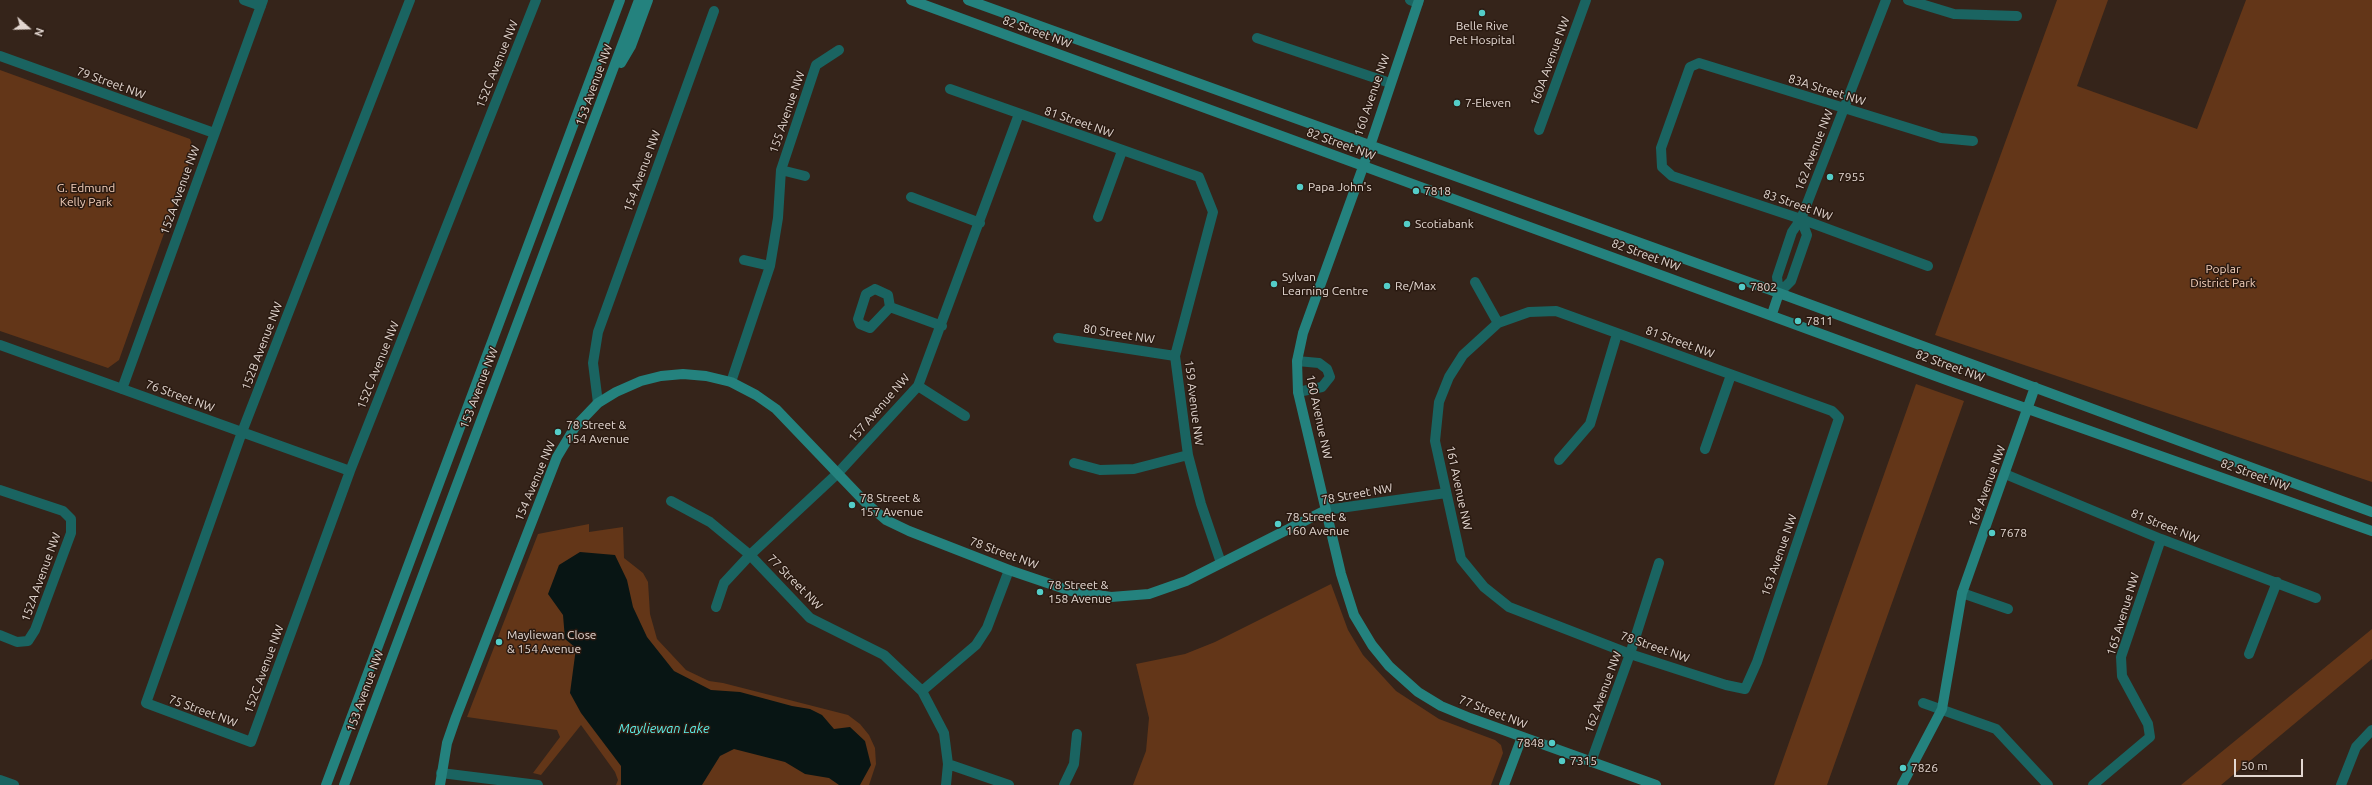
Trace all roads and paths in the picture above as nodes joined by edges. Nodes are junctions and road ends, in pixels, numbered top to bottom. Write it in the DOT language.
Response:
graph roads {
  1 [pos="244,0"];
  2 [pos="410,0"];
  3 [pos="536,0"];
  4 [pos="620,0"];
  5 [pos="639,0"];
  6 [pos="648,0"];
  7 [pos="911,0"];
  8 [pos="968,0"];
  9 [pos="1586,0"];
  10 [pos="1886,0"];
  11 [pos="1908,0"];
  12 [pos="1416,1"];
  13 [pos="262,3"];
  14 [pos="714,11"];
  15 [pos="2017,16"];
  16 [pos="1258,38"];
  17 [pos="839,50"];
  18 [pos="0,56"];
  19 [pos="1390,84"];
  20 [pos="950,89"];
  21 [pos="606,91"];
  22 [pos="1844,109"];
  23 [pos="1019,114"];
  24 [pos="1539,130"];
  25 [pos="214,133"];
  26 [pos="1973,141"];
  27 [pos="1370,144"];
  28 [pos="1122,151"];
  29 [pos="1363,166"];
  30 [pos="1662,167"];
  31 [pos="781,170"];
  32 [pos="805,176"];
  33 [pos="1199,177"];
  34 [pos="911,197"];
  35 [pos="1098,217"];
  36 [pos="1801,219"];
  37 [pos="980,222"];
  38 [pos="744,260"];
  39 [pos="770,266"];
  40 [pos="1928,266"];
  41 [pos="1475,282"];
  42 [pos="1779,293"];
  43 [pos="890,307"];
  44 [pos="1772,314"];
  45 [pos="1498,323"];
  46 [pos="942,326"];
  47 [pos="1617,334"];
  48 [pos="1058,338"];
  49 [pos="0,345"];
  50 [pos="1175,356"];
  51 [pos="1297,361"];
  52 [pos="1731,375"];
  53 [pos="731,382"];
  54 [pos="918,386"];
  55 [pos="2035,388"];
  56 [pos="122,389"];
  57 [pos="1298,392"];
  58 [pos="598,403"];
  59 [pos="2028,408"];
  60 [pos="965,416"];
  61 [pos="1835,428"];
  62 [pos="242,432"];
  63 [pos="1705,449"];
  64 [pos="1188,455"];
  65 [pos="1559,460"];
  66 [pos="1074,463"];
  67 [pos="350,471"];
  68 [pos="838,473"];
  69 [pos="2006,474"];
  70 [pos="0,490"];
  71 [pos="1446,493"];
  72 [pos="671,501"];
  73 [pos="1326,510"];
  74 [pos="2372,512"];
  75 [pos="2372,531"];
  76 [pos="2161,539"];
  77 [pos="750,555"];
  78 [pos="1461,559"];
  79 [pos="1221,563"];
  80 [pos="1659,563"];
  81 [pos="1010,570"];
  82 [pos="2277,582"];
  83 [pos="1962,593"];
  84 [pos="2316,598"];
  85 [pos="716,607"];
  86 [pos="2008,609"];
  87 [pos="1354,615"];
  88 [pos="0,635"];
  89 [pos="1630,654"];
  90 [pos="2249,654"];
  91 [pos="1745,688"];
  92 [pos="922,691"];
  93 [pos="1923,703"];
  94 [pos="146,704"];
  95 [pos="1942,709"];
  96 [pos="2372,730"];
  97 [pos="1077,734"];
  98 [pos="1522,737"];
  99 [pos="252,742"];
  100 [pos="1592,762"];
  101 [pos="948,764"];
  102 [pos="441,773"];
  103 [pos="0,780"];
  104 [pos="14,785"];
  105 [pos="326,785"];
  106 [pos="344,785"];
  107 [pos="440,785"];
  108 [pos="538,785"];
  109 [pos="946,785"];
  110 [pos="1009,785"];
  111 [pos="1064,785"];
  112 [pos="1504,785"];
  113 [pos="1656,785"];
  114 [pos="1902,785"];
  115 [pos="2048,785"];
  116 [pos="2093,785"];
  117 [pos="2341,785"];
  1 -- 13 [label="street"];
  2 -- 62 [label="street, 152B Avenue NW"];
  3 -- 67 [label="street, 152C Avenue NW"];
  4 -- 105 [label="main road, 153 Avenue NW"];
  5 -- 21 [label="main road, 153 Avenue NW"];
  6 -- 21 [label="main road"];
  7 -- 29 [label="main road, 82 Street NW"];
  8 -- 27 [label="main road, 82 Street NW"];
  9 -- 24 [label="street, 160A Avenue NW"];
  10 -- 22 [label="street, 162 Avenue NW"];
  11 -- 15 [label="street"];
  12 -- 19 [label="main road, 160 Avenue NW"];
  13 -- 25 [label="street, 152A Avenue NW"];
  14 -- 58 [label="street, 154 Avenue NW"];
  16 -- 19 [label="street"];
  17 -- 31 [label="street, 155 Avenue NW"];
  18 -- 25 [label="street, 79 Street NW"];
  19 -- 27 [label="main road, 160 Avenue NW"];
  20 -- 23 [label="street, 81 Street NW"];
  21 -- 106 [label="main road, 153 Avenue NW"];
  22 -- 26 [label="street, 83A Street NW"];
  22 -- 30 [label="street, 83A Street NW"];
  22 -- 36 [label="street, 162 Avenue NW"];
  23 -- 28 [label="street, 81 Street NW"];
  23 -- 37 [label="street, 157 Avenue NW"];
  25 -- 56 [label="street, 152A Avenue NW"];
  27 -- 29 [label="main road, 160 Avenue NW"];
  27 -- 42 [label="main road, 82 Street NW"];
  28 -- 33 [label="street, 81 Street NW"];
  28 -- 35 [label="street"];
  29 -- 44 [label="main road, 82 Street NW"];
  29 -- 51 [label="main road, 160 Avenue NW"];
  30 -- 36 [label="street, 83 Street NW"];
  31 -- 32 [label="street, 155 Avenue NW"];
  31 -- 39 [label="street, 155 Avenue NW"];
  33 -- 50 [label="street, 159 Avenue NW"];
  34 -- 37 [label="street"];
  36 -- 40 [label="street, 83 Street NW"];
  36 -- 42 [label="street, 162 Avenue NW"];
  36 -- 42 [label="street"];
  37 -- 46 [label="street, 157 Avenue NW"];
  38 -- 39 [label="street"];
  39 -- 53 [label="street, 155 Avenue NW"];
  41 -- 45 [label="street"];
  42 -- 44 [label="main road"];
  42 -- 55 [label="main road, 82 Street NW"];
  43 -- 46 [label="street"];
  44 -- 59 [label="main road, 82 Street NW"];
  45 -- 47 [label="street, 81 Street NW"];
  45 -- 71 [label="street, 161 Avenue NW"];
  46 -- 54 [label="street, 157 Avenue NW"];
  47 -- 52 [label="street, 81 Street NW"];
  47 -- 65 [label="street"];
  48 -- 50 [label="street, 80 Street NW"];
  49 -- 56 [label="street, 76 Street NW"];
  50 -- 64 [label="street, 159 Avenue NW"];
  51 -- 57 [label="main road, 160 Avenue NW"];
  51 -- 57 [label="street"];
  52 -- 61 [label="street, 81 Street NW"];
  52 -- 63 [label="street"];
  53 -- 58 [label="main road, 78 Street NW"];
  53 -- 68 [label="main road, 78 Street NW"];
  54 -- 60 [label="street"];
  54 -- 68 [label="street, 157 Avenue NW"];
  55 -- 59 [label="main road, 164 Avenue NW"];
  55 -- 74 [label="main road, 82 Street NW"];
  56 -- 62 [label="street, 76 Street NW"];
  57 -- 73 [label="main road, 160 Avenue NW"];
  58 -- 102 [label="main road, 154 Avenue NW"];
  59 -- 69 [label="main road, 164 Avenue NW"];
  59 -- 75 [label="main road, 82 Street NW"];
  61 -- 91 [label="street, 163 Avenue NW"];
  62 -- 67 [label="street, 76 Street NW"];
  62 -- 94 [label="street, 152B Avenue NW"];
  64 -- 66 [label="street"];
  64 -- 79 [label="street, 159 Avenue NW"];
  67 -- 99 [label="street, 152C Avenue NW"];
  68 -- 77 [label="street, 157 Avenue NW"];
  68 -- 81 [label="main road, 78 Street NW"];
  69 -- 76 [label="street, 81 Street NW"];
  69 -- 83 [label="main road, 164 Avenue NW"];
  70 -- 88 [label="street, 152A Avenue NW"];
  71 -- 73 [label="street, 78 Street NW"];
  71 -- 78 [label="street, 161 Avenue NW"];
  72 -- 77 [label="street, 77 Street NW"];
  73 -- 79 [label="main road, 78 Street NW"];
  73 -- 87 [label="main road, 160 Avenue NW"];
  76 -- 82 [label="street, 81 Street NW"];
  76 -- 116 [label="street, 165 Avenue NW"];
  77 -- 85 [label="street, 157 Avenue NW"];
  77 -- 92 [label="street, 77 Street NW"];
  78 -- 89 [label="street, 78 Street NW"];
  79 -- 81 [label="main road, 78 Street NW"];
  80 -- 89 [label="street, 162 Avenue NW"];
  81 -- 92 [label="street"];
  82 -- 84 [label="street, 81 Street NW"];
  82 -- 90 [label="street"];
  83 -- 86 [label="street"];
  83 -- 95 [label="main road, 164 Avenue NW"];
  87 -- 98 [label="main road, 77 Street NW"];
  89 -- 91 [label="street, 78 Street NW"];
  89 -- 100 [label="street, 162 Avenue NW"];
  92 -- 101 [label="street, 77 Street NW"];
  93 -- 95 [label="street"];
  94 -- 99 [label="street, 75 Street NW"];
  95 -- 114 [label="main road, 164 Avenue NW"];
  95 -- 115 [label="street"];
  96 -- 117 [label="street"];
  97 -- 111 [label="street"];
  98 -- 100 [label="main road, 77 Street NW"];
  98 -- 112 [label="main road"];
  100 -- 113 [label="main road, 77 Street NW"];
  101 -- 109 [label="street, 77 Street NW"];
  101 -- 110 [label="street"];
  102 -- 107 [label="main road, 154 Avenue NW"];
  102 -- 108 [label="street"];
  103 -- 104 [label="street"];
}
